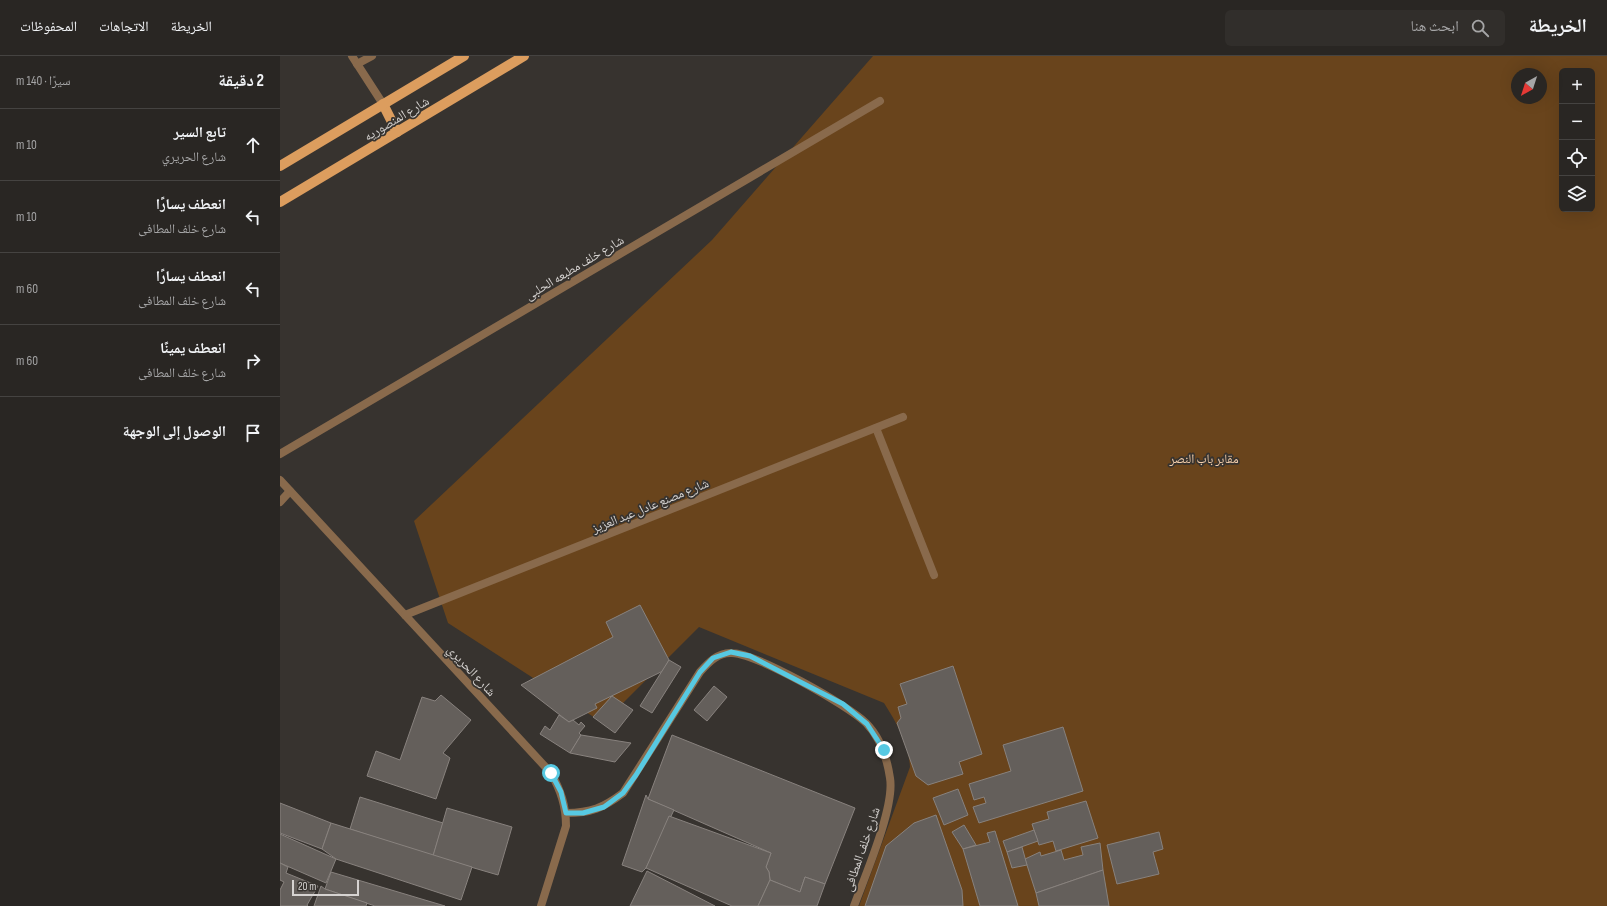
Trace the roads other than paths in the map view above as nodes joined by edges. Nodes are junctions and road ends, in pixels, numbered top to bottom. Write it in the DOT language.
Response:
graph roads {
  1 [pos="352,56"];
  2 [pos="372,56"];
  3 [pos="464,56"];
  4 [pos="524,56"];
  5 [pos="357,64"];
  6 [pos="880,101"];
  7 [pos="383,104"];
  8 [pos="397,132"];
  9 [pos="280,166"];
  10 [pos="280,202"];
  11 [pos="903,418"];
  12 [pos="876,428"];
  13 [pos="280,454"];
  14 [pos="280,480"];
  15 [pos="290,491"];
  16 [pos="280,502"];
  17 [pos="934,575"];
  18 [pos="405,615"];
  19 [pos="566,813"];
  20 [pos="542,906"];
  21 [pos="854,906"];
  1 -- 5 [label="street"];
  2 -- 5 [label="street"];
  3 -- 7 [label="main road, شارع المنصوريه"];
  4 -- 8 [label="main road, شارع المنصوريه"];
  5 -- 7 [label="street"];
  6 -- 13 [label="street, شارع خلف مطبعه الحلبى"];
  7 -- 8 [label="main road"];
  7 -- 9 [label="main road, شارع المنصوريه"];
  8 -- 10 [label="main road, شارع المنصوريه"];
  11 -- 12 [label="street, شارع مصنع عادل عبد العزيز"];
  12 -- 17 [label="street"];
  12 -- 18 [label="street, شارع مصنع عادل عبد العزيز"];
  14 -- 15 [label="street, شارع الحريري"];
  15 -- 16 [label="street"];
  15 -- 18 [label="street, شارع الحريري"];
  18 -- 19 [label="street, شارع الحريري"];
  19 -- 20 [label="street, شارع الحريري"];
  19 -- 21 [label="street, شارع خلف المطافى"];
}
